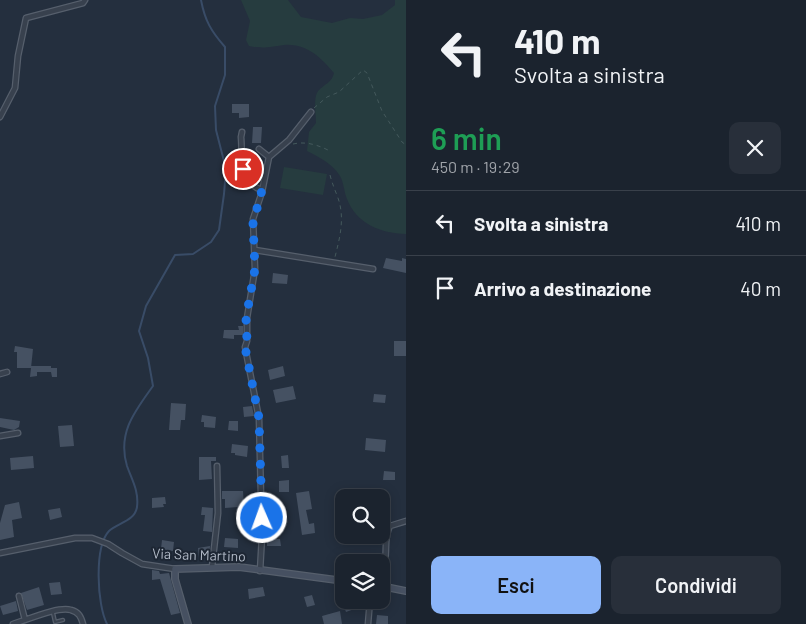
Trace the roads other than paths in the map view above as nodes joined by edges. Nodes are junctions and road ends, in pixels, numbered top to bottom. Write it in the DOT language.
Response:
graph roads {
  1 [pos="85,0"];
  2 [pos="311,112"];
  3 [pos="0,117"];
  4 [pos="242,132"];
  5 [pos="259,149"];
  6 [pos="269,157"];
  7 [pos="262,190"];
  8 [pos="255,250"];
  9 [pos="373,269"];
  10 [pos="7,372"];
  11 [pos="0,374"];
  12 [pos="18,434"];
  13 [pos="0,436"];
  14 [pos="217,466"];
  15 [pos="406,521"];
  16 [pos="0,553"];
  17 [pos="385,554"];
  18 [pos="212,567"];
  19 [pos="175,569"];
  20 [pos="260,571"];
  21 [pos="335,580"];
  22 [pos="390,588"];
  23 [pos="406,591"];
  24 [pos="19,596"];
  25 [pos="369,609"];
  26 [pos="53,612"];
  27 [pos="25,620"];
  28 [pos="63,620"];
  29 [pos="13,624"];
  30 [pos="83,624"];
  31 [pos="188,624"];
  32 [pos="368,624"];
  1 -- 3 [label="street"];
  2 -- 6 [label="street"];
  4 -- 7 [label="street"];
  5 -- 6 [label="street"];
  6 -- 7 [label="street"];
  7 -- 8 [label="street"];
  8 -- 9 [label="street"];
  8 -- 20 [label="street"];
  10 -- 11 [label="street"];
  12 -- 13 [label="street"];
  14 -- 18 [label="street"];
  15 -- 17 [label="street"];
  16 -- 19 [label="street, Via San Martino"];
  18 -- 19 [label="street, Via San Martino"];
  18 -- 20 [label="street, Via San Martino"];
  19 -- 31 [label="street"];
  20 -- 21 [label="street, Via San Martino"];
  22 -- 23 [label="street"];
  24 -- 27 [label="street"];
  25 -- 32 [label="street"];
  26 -- 27 [label="street"];
  26 -- 28 [label="lane"];
  26 -- 30 [label="street"];
  27 -- 29 [label="street"];
}
